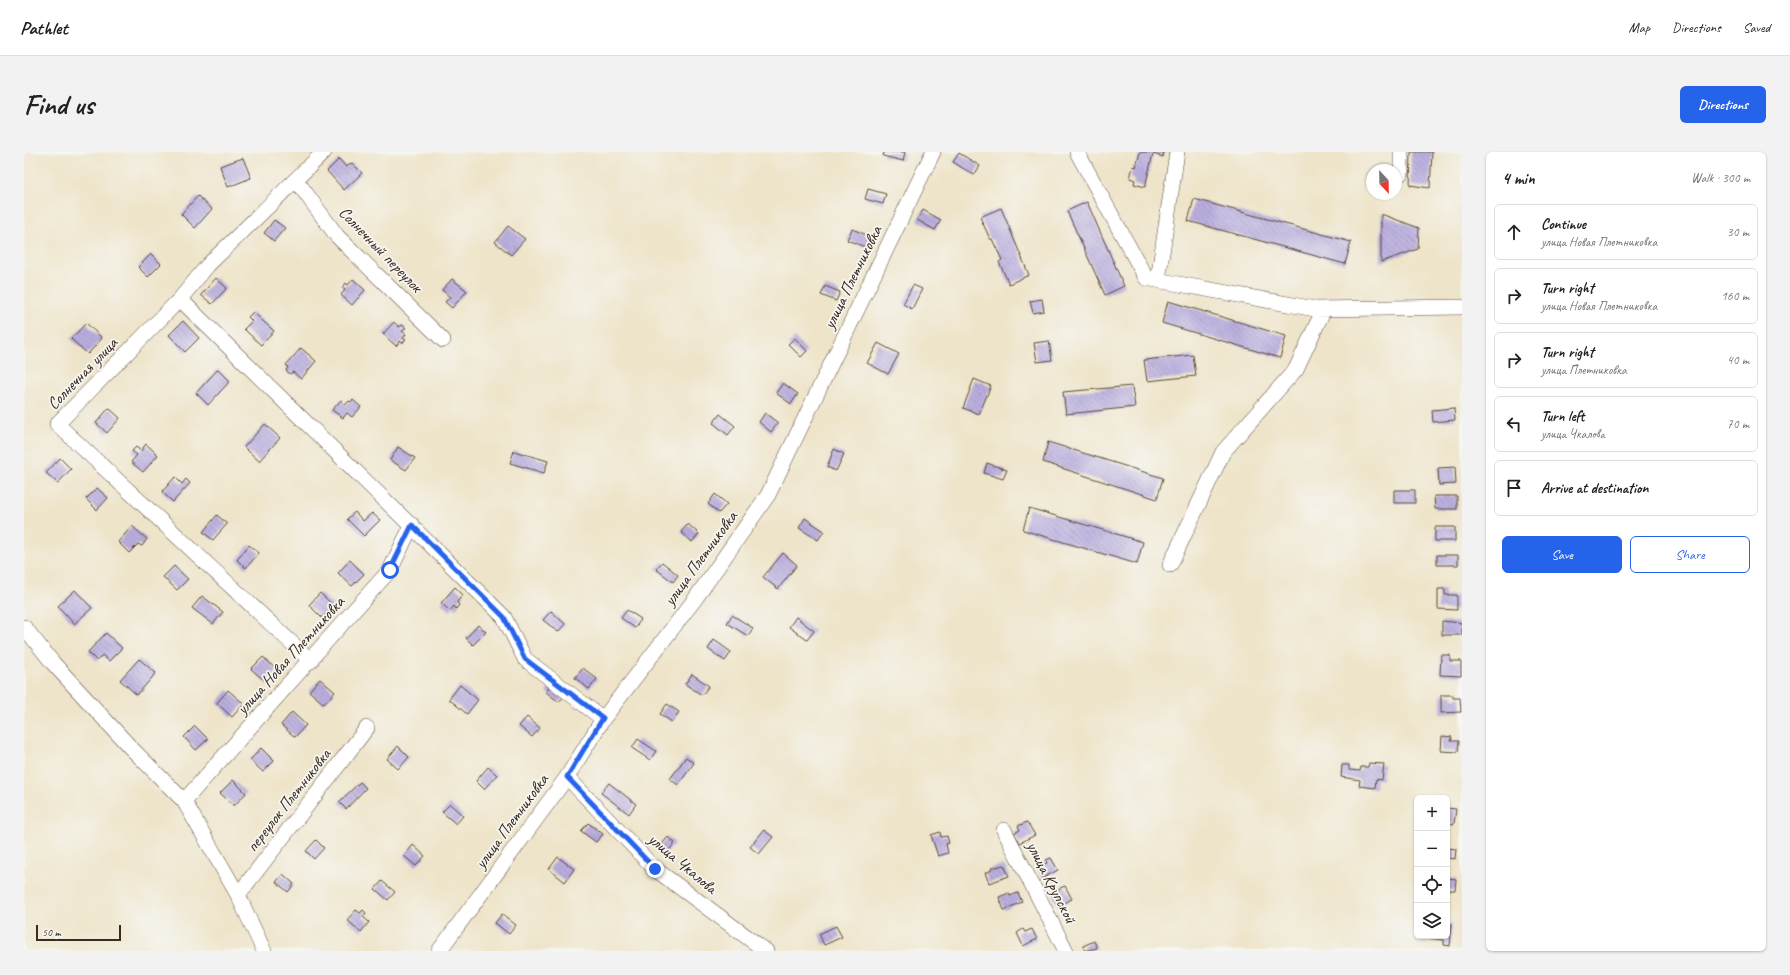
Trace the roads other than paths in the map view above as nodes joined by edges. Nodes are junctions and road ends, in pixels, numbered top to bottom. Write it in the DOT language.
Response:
graph roads {
  1 [pos="324,152"];
  2 [pos="933,152"];
  3 [pos="1077,152"];
  4 [pos="1177,152"];
  5 [pos="1401,152"];
  6 [pos="1401,164"];
  7 [pos="296,180"];
  8 [pos="1158,280"];
  9 [pos="180,300"];
  10 [pos="1462,307"];
  11 [pos="1324,309"];
  12 [pos="443,340"];
  13 [pos="412,525"];
  14 [pos="1170,565"];
  15 [pos="24,627"];
  16 [pos="311,661"];
  17 [pos="603,718"];
  18 [pos="367,728"];
  19 [pos="567,777"];
  20 [pos="184,801"];
  21 [pos="1004,830"];
  22 [pos="238,895"];
  23 [pos="264,951"];
  24 [pos="439,951"];
  25 [pos="766,951"];
  26 [pos="1066,951"];
  1 -- 7 [label="street, Солнечная улица"];
  2 -- 17 [label="street, улица Плетниковка"];
  3 -- 8 [label="street"];
  4 -- 8 [label="street"];
  5 -- 6 [label="street"];
  7 -- 9 [label="street, Солнечная улица"];
  7 -- 12 [label="street, Солнечный переулок"];
  8 -- 11 [label="street"];
  9 -- 13 [label="street"];
  9 -- 16 [label="street, Солнечная улица"];
  10 -- 11 [label="street"];
  11 -- 14 [label="street"];
  13 -- 16 [label="street, улица Новая Плетниковка"];
  13 -- 17 [label="street"];
  15 -- 20 [label="street"];
  16 -- 20 [label="street, улица Новая Плетниковка"];
  17 -- 19 [label="street, улица Плетниковка"];
  18 -- 22 [label="street, переулок Плетниковка"];
  19 -- 24 [label="street, улица Плетниковка"];
  19 -- 25 [label="street, улица Чкалова"];
  20 -- 22 [label="street"];
  21 -- 26 [label="street, улица Крупской"];
  22 -- 23 [label="street"];
}
